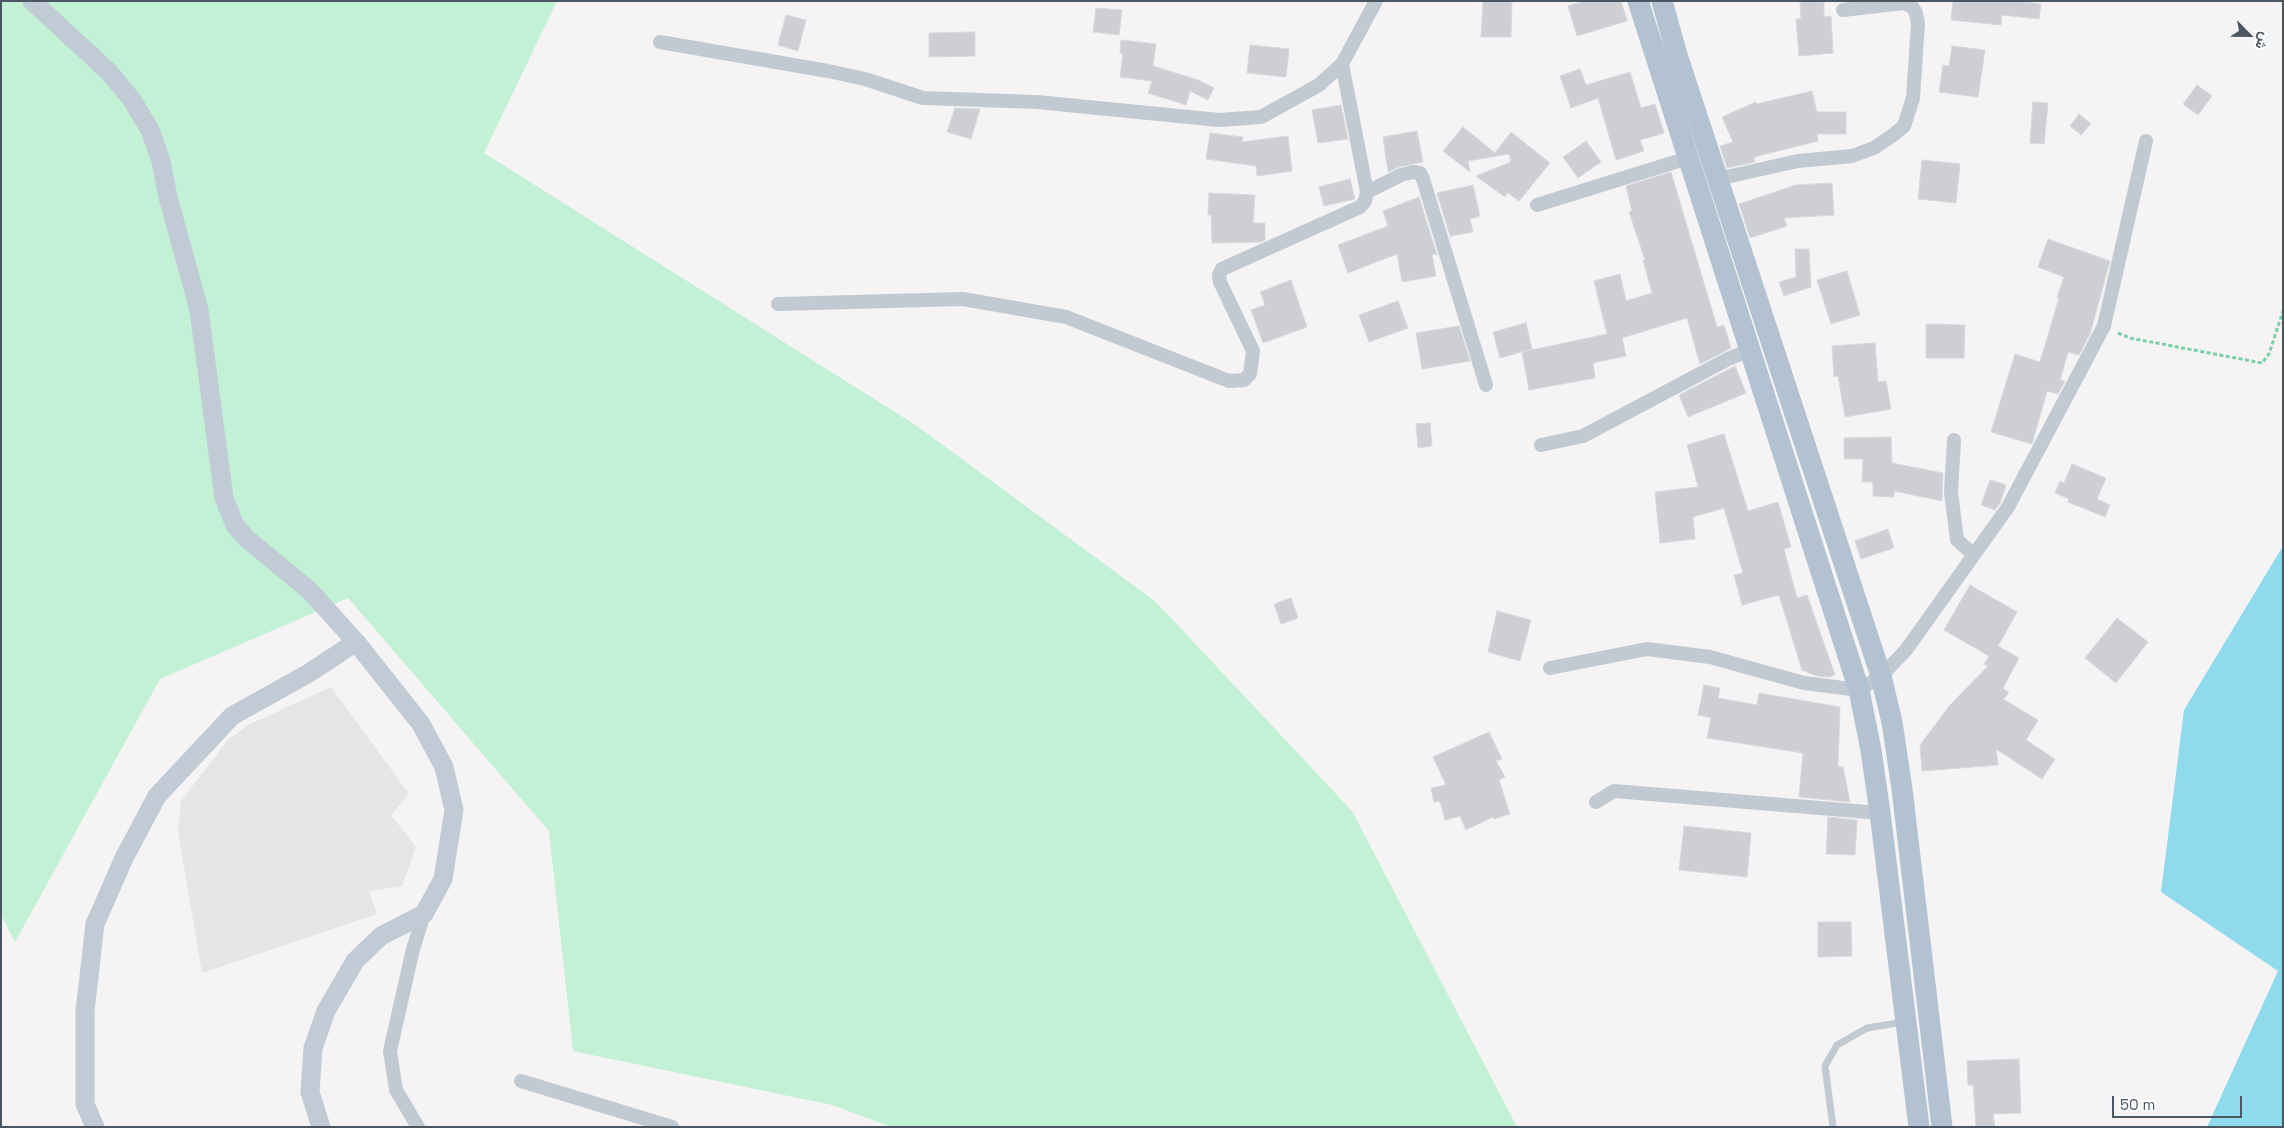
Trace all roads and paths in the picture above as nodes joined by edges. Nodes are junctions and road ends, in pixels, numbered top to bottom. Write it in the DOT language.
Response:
graph roads {
  1 [pos="32,1"];
  2 [pos="1376,1"];
  3 [pos="1638,1"];
  4 [pos="1662,1"];
  5 [pos="1916,7"];
  6 [pos="1843,10"];
  7 [pos="660,42"];
  8 [pos="1342,64"];
  9 [pos="2146,142"];
  10 [pos="1688,158"];
  11 [pos="1718,179"];
  12 [pos="1367,192"];
  13 [pos="1537,205"];
  14 [pos="778,304"];
  15 [pos="2283,311"];
  16 [pos="2104,326"];
  17 [pos="1750,350"];
  18 [pos="1486,385"];
  19 [pos="1954,440"];
  20 [pos="1541,445"];
  21 [pos="1974,555"];
  22 [pos="356,642"];
  23 [pos="1550,668"];
  24 [pos="1881,676"];
  25 [pos="1859,690"];
  26 [pos="1596,802"];
  27 [pos="1880,813"];
  28 [pos="424,914"];
  29 [pos="1906,1021"];
  30 [pos="521,1081"];
  31 [pos="95,1127"];
  32 [pos="321,1127"];
  33 [pos="418,1127"];
  34 [pos="672,1127"];
  35 [pos="1832,1127"];
  36 [pos="1919,1127"];
  37 [pos="1942,1127"];
  1 -- 22 [label="street"];
  2 -- 8 [label="street"];
  3 -- 10 [label="main road"];
  4 -- 11 [label="main road"];
  5 -- 6 [label="street"];
  5 -- 11 [label="street"];
  7 -- 8 [label="street"];
  8 -- 12 [label="street"];
  9 -- 16 [label="street"];
  10 -- 13 [label="street"];
  10 -- 17 [label="main road"];
  11 -- 24 [label="main road"];
  12 -- 14 [label="street"];
  12 -- 18 [label="street"];
  15 -- 16 [label="path"];
  16 -- 21 [label="street"];
  17 -- 20 [label="street"];
  17 -- 25 [label="main road"];
  19 -- 21 [label="street"];
  21 -- 24 [label="street"];
  22 -- 28 [label="street"];
  22 -- 31 [label="street"];
  23 -- 25 [label="street"];
  24 -- 25 [label="street"];
  24 -- 37 [label="main road"];
  25 -- 27 [label="main road"];
  26 -- 27 [label="street"];
  27 -- 29 [label="main road"];
  28 -- 32 [label="street"];
  28 -- 33 [label="street"];
  29 -- 35 [label="lane"];
  29 -- 36 [label="main road"];
  30 -- 34 [label="street"];
}
